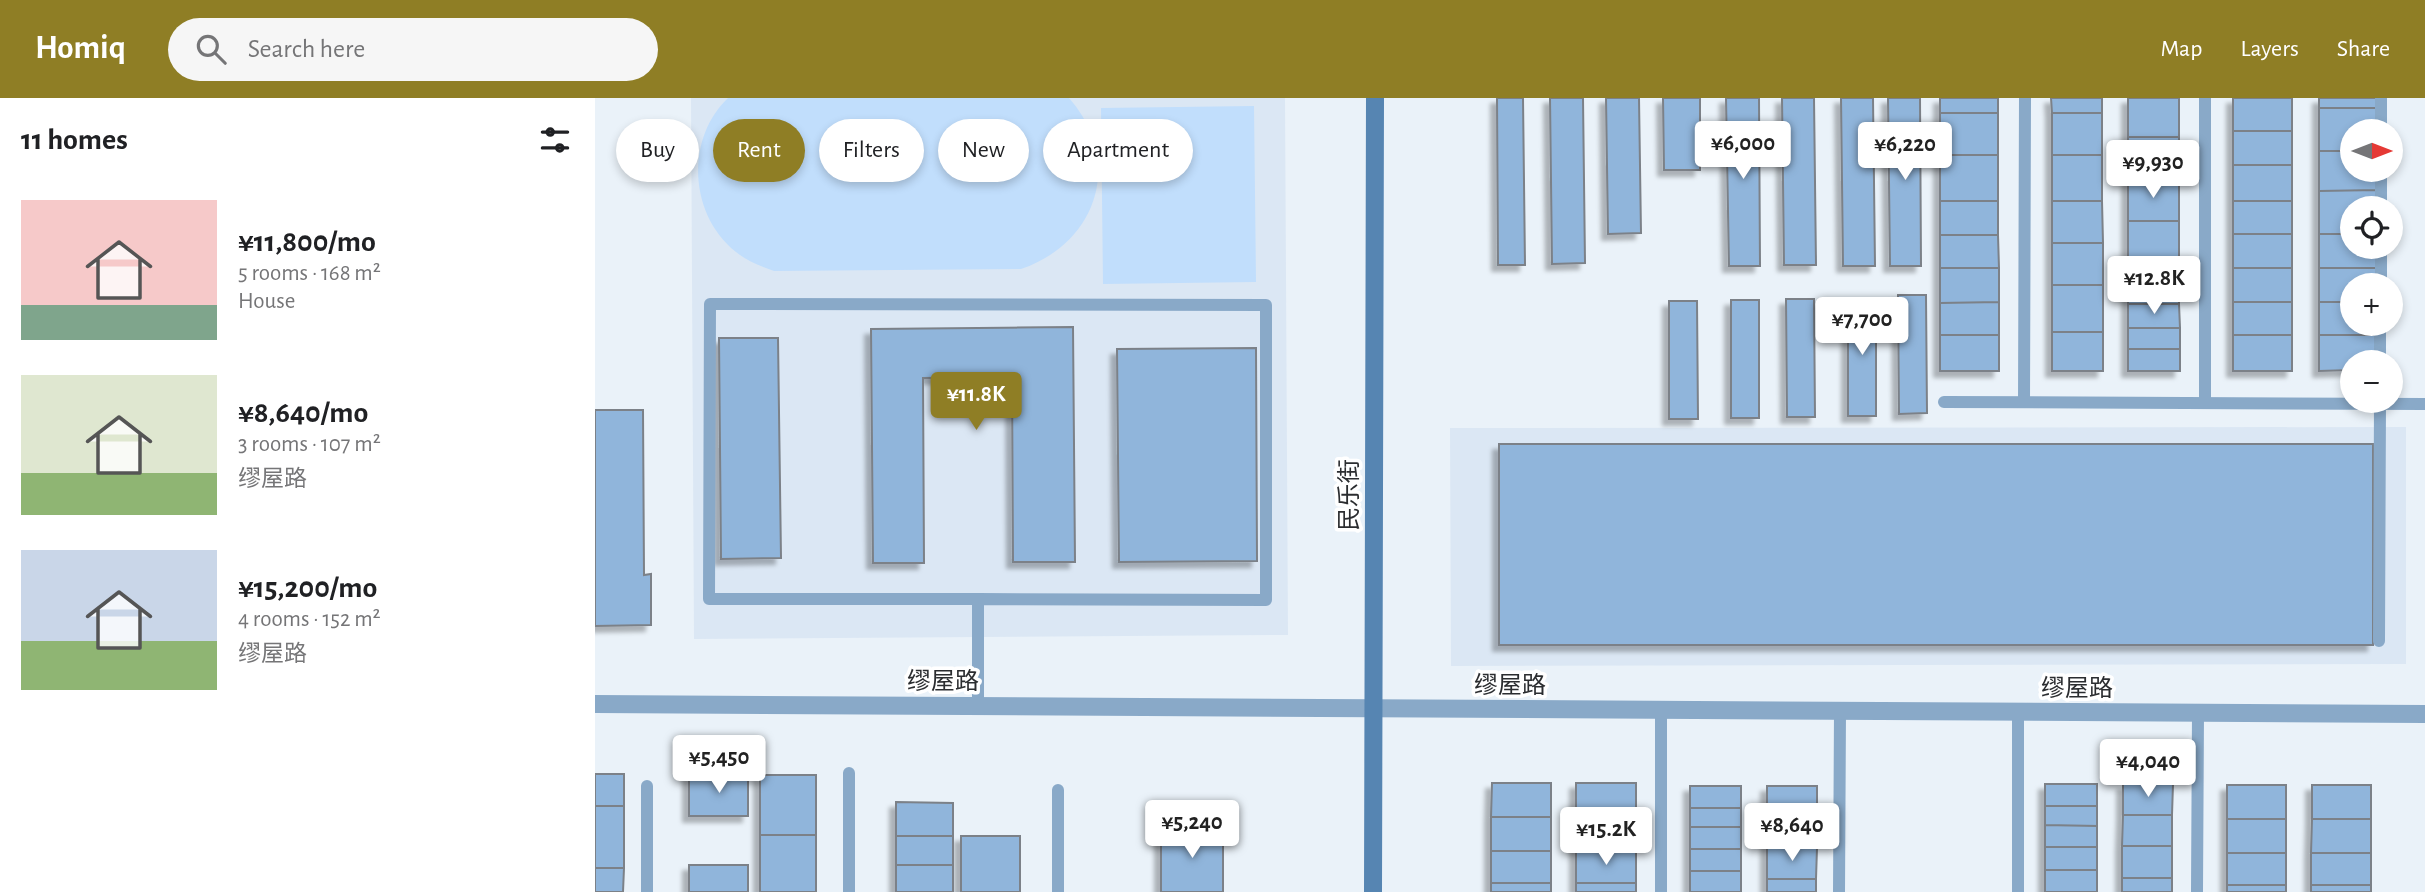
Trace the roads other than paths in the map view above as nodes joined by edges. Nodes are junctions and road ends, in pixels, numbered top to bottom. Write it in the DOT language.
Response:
graph roads {
  1 [pos="1375,98"];
  2 [pos="2025,98"];
  3 [pos="2205,98"];
  4 [pos="2381,98"];
  5 [pos="2381,119"];
  6 [pos="1944,402"];
  7 [pos="2024,402"];
  8 [pos="2340,402"];
  9 [pos="2205,403"];
  10 [pos="2403,403"];
  11 [pos="2425,404"];
  12 [pos="2380,413"];
  13 [pos="978,599"];
  14 [pos="2379,641"];
  15 [pos="595,704"];
  16 [pos="978,706"];
  17 [pos="1373,708"];
  18 [pos="1661,710"];
  19 [pos="1840,711"];
  20 [pos="2018,712"];
  21 [pos="2198,713"];
  22 [pos="2425,714"];
  23 [pos="849,773"];
  24 [pos="647,786"];
  25 [pos="1058,790"];
  26 [pos="646,892"];
  27 [pos="849,892"];
  28 [pos="1058,892"];
  29 [pos="1373,892"];
  30 [pos="1661,892"];
  31 [pos="1839,892"];
  32 [pos="2018,892"];
  33 [pos="2197,892"];
  1 -- 17 [label="street, 民乐街"];
  2 -- 7 [label="lane"];
  3 -- 9 [label="lane"];
  4 -- 5 [label="lane"];
  6 -- 7 [label="lane"];
  7 -- 9 [label="lane"];
  8 -- 9 [label="lane"];
  10 -- 11 [label="lane"];
  12 -- 14 [label="lane"];
  13 -- 13 [label="lane"];
  13 -- 16 [label="lane"];
  15 -- 16 [label="street, 缪屋路"];
  16 -- 17 [label="street, 缪屋路"];
  17 -- 18 [label="street, 缪屋路"];
  17 -- 29 [label="street, 民乐街"];
  18 -- 19 [label="street, 缪屋路"];
  18 -- 30 [label="lane"];
  19 -- 20 [label="street, 缪屋路"];
  19 -- 31 [label="lane"];
  20 -- 21 [label="street, 缪屋路"];
  20 -- 32 [label="lane"];
  21 -- 22 [label="street, 缪屋路"];
  21 -- 33 [label="lane"];
  23 -- 27 [label="lane"];
  24 -- 26 [label="lane"];
  25 -- 28 [label="lane"];
}
